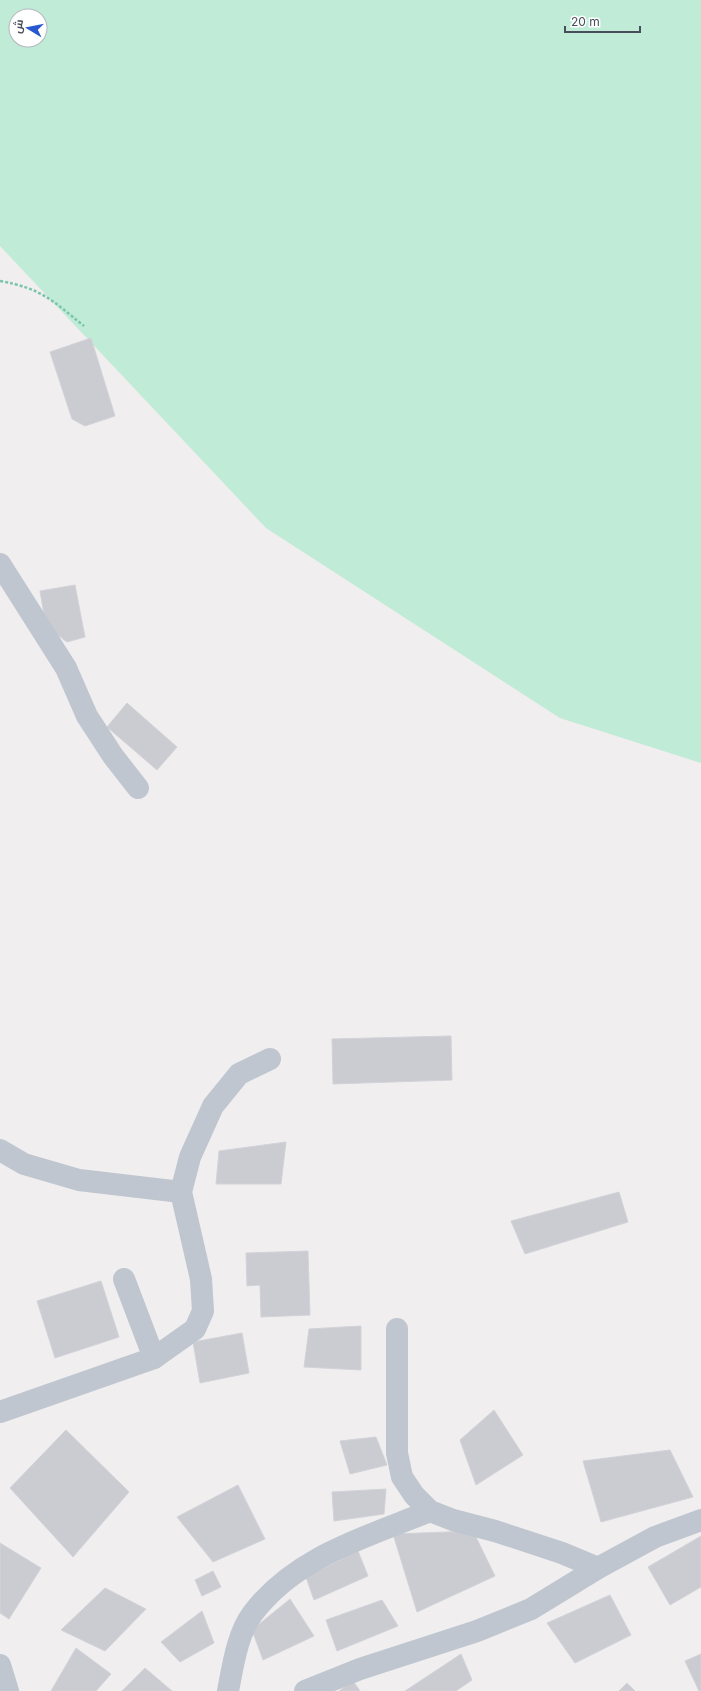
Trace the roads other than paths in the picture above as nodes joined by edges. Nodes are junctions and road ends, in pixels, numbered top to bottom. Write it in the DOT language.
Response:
graph roads {
  1 [pos="0,564"];
  2 [pos="138,788"];
  3 [pos="270,1059"];
  4 [pos="0,1150"];
  5 [pos="181,1192"];
  6 [pos="124,1279"];
  7 [pos="397,1329"];
  8 [pos="154,1358"];
  9 [pos="0,1412"];
  10 [pos="430,1511"];
  11 [pos="701,1520"];
  12 [pos="598,1568"];
  13 [pos="0,1665"];
  14 [pos="8,1691"];
  15 [pos="228,1691"];
  16 [pos="305,1691"];
  1 -- 2 [label="street"];
  3 -- 5 [label="street"];
  4 -- 5 [label="street"];
  5 -- 8 [label="street"];
  6 -- 8 [label="street"];
  7 -- 10 [label="street"];
  8 -- 9 [label="street"];
  10 -- 12 [label="street"];
  10 -- 15 [label="street"];
  11 -- 12 [label="street"];
  12 -- 16 [label="street"];
  13 -- 14 [label="street"];
}
